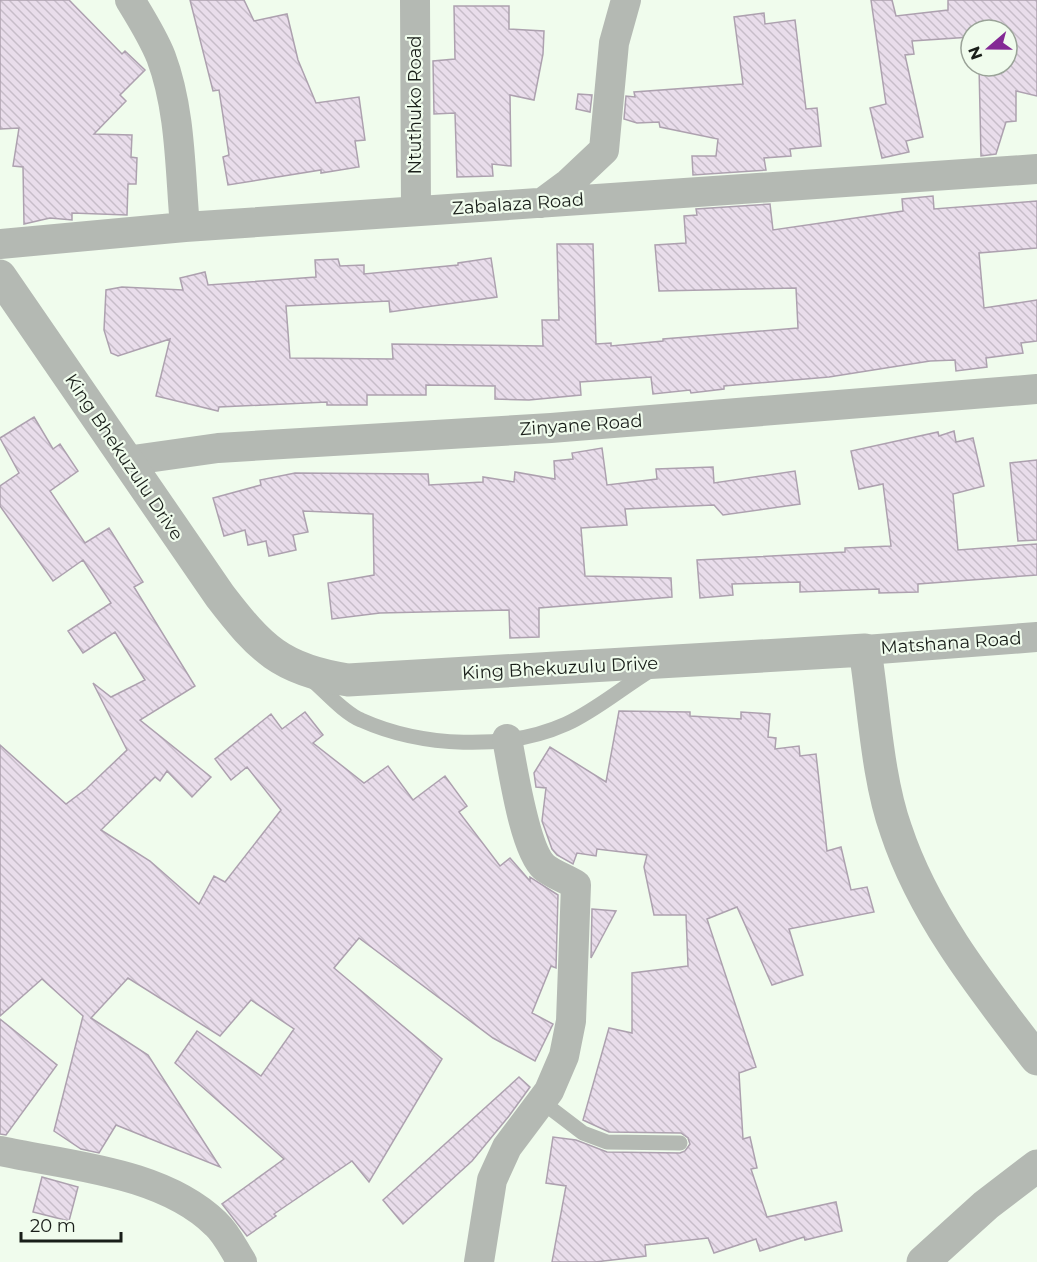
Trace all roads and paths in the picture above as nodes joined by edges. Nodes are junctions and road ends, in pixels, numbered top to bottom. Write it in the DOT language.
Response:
graph roads {
  1 [pos="130,0"];
  2 [pos="415,0"];
  3 [pos="626,0"];
  4 [pos="1037,168"];
  5 [pos="542,203"];
  6 [pos="416,211"];
  7 [pos="185,227"];
  8 [pos="0,244"];
  9 [pos="0,276"];
  10 [pos="1037,389"];
  11 [pos="126,461"];
  12 [pos="1037,637"];
  13 [pos="866,650"];
  14 [pos="663,662"];
  15 [pos="299,669"];
  16 [pos="507,739"];
  17 [pos="1037,1059"];
  18 [pos="541,1101"];
  19 [pos="680,1143"];
  20 [pos="0,1151"];
  21 [pos="1037,1166"];
  22 [pos="480,1252"];
  23 [pos="242,1262"];
  24 [pos="923,1262"];
  1 -- 7 [label="street"];
  2 -- 6 [label="street, Ntuthuko Road"];
  3 -- 5 [label="street"];
  4 -- 5 [label="street, Zabalaza Road"];
  5 -- 6 [label="street, Zabalaza Road"];
  6 -- 7 [label="street, Zabalaza Road"];
  7 -- 8 [label="street, Zabalaza Road"];
  9 -- 11 [label="street, King Bhekuzulu Drive"];
  10 -- 11 [label="street, Zinyane Road"];
  11 -- 15 [label="street, King Bhekuzulu Drive"];
  12 -- 13 [label="street, Matshana Road"];
  13 -- 14 [label="street, King Bhekuzulu Drive"];
  13 -- 17 [label="street"];
  14 -- 15 [label="street, King Bhekuzulu Drive"];
  14 -- 16 [label="lane"];
  15 -- 16 [label="lane"];
  16 -- 18 [label="street"];
  18 -- 19 [label="lane"];
  18 -- 22 [label="street"];
  20 -- 23 [label="street"];
  21 -- 24 [label="street"];
}
